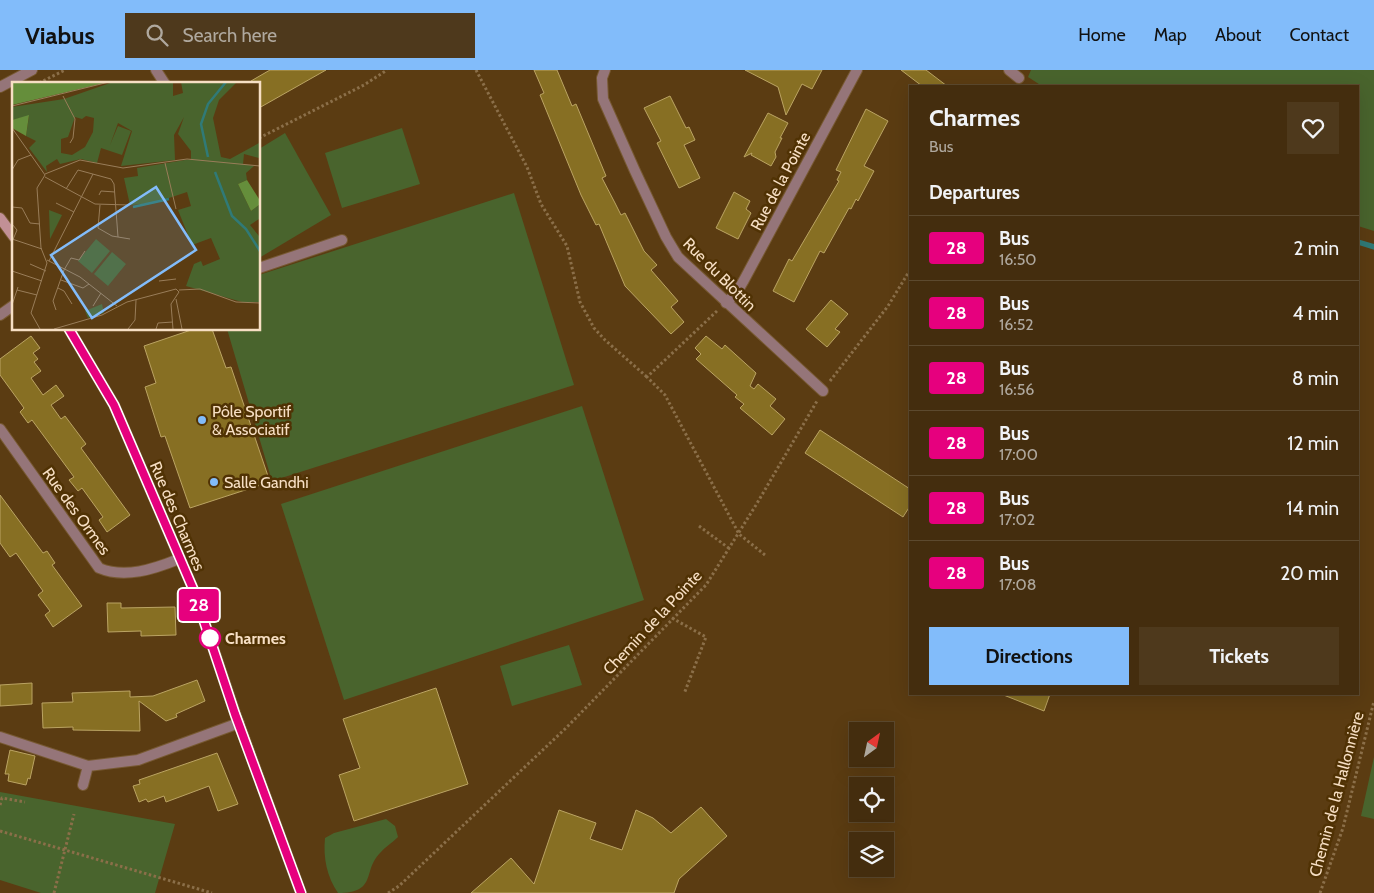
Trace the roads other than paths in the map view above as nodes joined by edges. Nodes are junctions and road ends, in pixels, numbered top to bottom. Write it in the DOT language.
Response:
graph roads {
  1 [pos="32,70"];
  2 [pos="156,70"];
  3 [pos="605,70"];
  4 [pos="857,70"];
  5 [pos="1009,70"];
  6 [pos="1020,78"];
  7 [pos="164,82"];
  8 [pos="0,87"];
  9 [pos="0,218"];
  10 [pos="12,234"];
  11 [pos="342,240"];
  12 [pos="260,268"];
  13 [pos="726,303"];
  14 [pos="12,306"];
  15 [pos="0,315"];
  16 [pos="70,330"];
  17 [pos="823,391"];
  18 [pos="0,428"];
  19 [pos="179,558"];
  20 [pos="239,723"];
  21 [pos="0,737"];
  22 [pos="88,766"];
  23 [pos="83,785"];
  24 [pos="301,893"];
  1 -- 8 [label="street"];
  2 -- 7 [label="street"];
  3 -- 13 [label="street, Rue du Blottin"];
  4 -- 13 [label="street, Rue de la Pointe"];
  5 -- 6 [label="street"];
  9 -- 10 [label="street"];
  11 -- 12 [label="street"];
  13 -- 17 [label="street, Rue du Blottin"];
  14 -- 15 [label="street"];
  16 -- 19 [label="street, Rue des Charmes"];
  18 -- 19 [label="street, Rue des Ormes"];
  19 -- 20 [label="street, Rue des Charmes"];
  20 -- 22 [label="street"];
  20 -- 24 [label="street, Rue des Charmes"];
  21 -- 22 [label="street"];
  22 -- 23 [label="street"];
}
